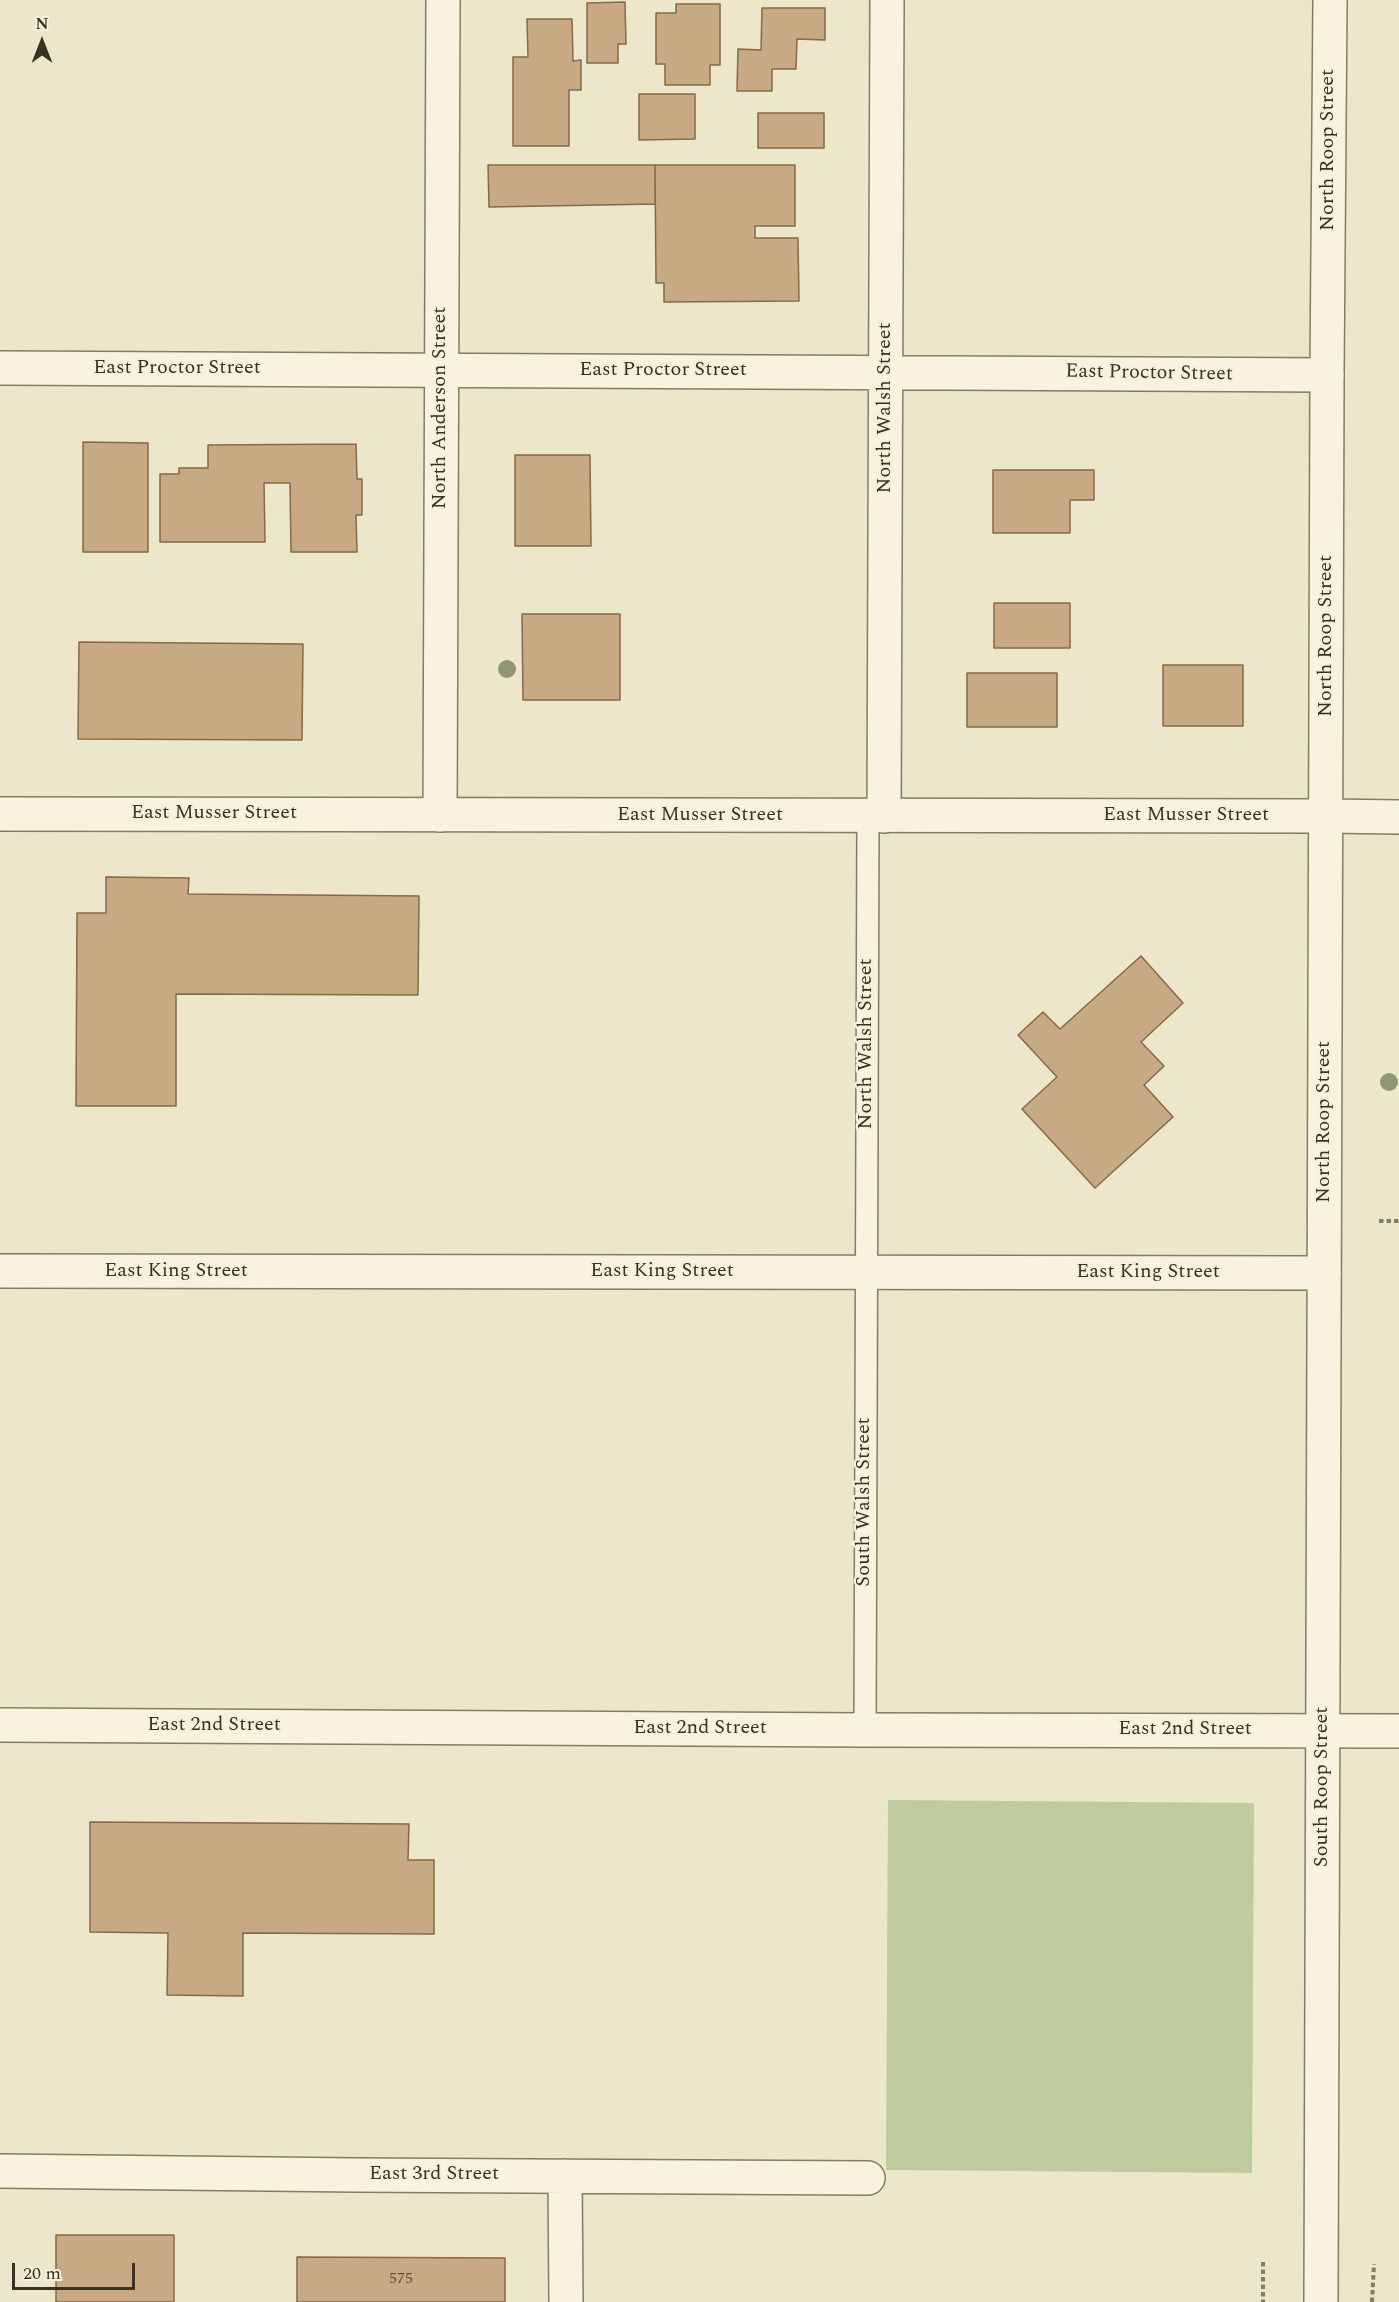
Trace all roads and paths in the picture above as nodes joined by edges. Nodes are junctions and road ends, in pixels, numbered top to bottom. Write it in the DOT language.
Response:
graph roads {
  1 [pos="443,0"];
  2 [pos="887,0"];
  3 [pos="1330,0"];
  4 [pos="0,368"];
  5 [pos="441,370"];
  6 [pos="886,372"];
  7 [pos="1327,375"];
  8 [pos="0,814"];
  9 [pos="440,815"];
  10 [pos="876,816"];
  11 [pos="1326,816"];
  12 [pos="1399,817"];
  13 [pos="1379,1221"];
  14 [pos="1399,1221"];
  15 [pos="0,1271"];
  16 [pos="866,1273"];
  17 [pos="1324,1273"];
  18 [pos="0,1725"];
  19 [pos="865,1731"];
  20 [pos="1324,1731"];
  21 [pos="1399,1731"];
  22 [pos="0,2170"];
  23 [pos="566,2176"];
  24 [pos="868,2178"];
  25 [pos="1263,2262"];
  26 [pos="1374,2264"];
  27 [pos="566,2302"];
  28 [pos="1263,2302"];
  29 [pos="1321,2302"];
  30 [pos="1372,2302"];
  1 -- 5 [label="street, North Anderson Street"];
  2 -- 6 [label="street, North Walsh Street"];
  3 -- 7 [label="street, North Roop Street"];
  4 -- 5 [label="street, East Proctor Street"];
  5 -- 6 [label="street, East Proctor Street"];
  5 -- 9 [label="street, North Anderson Street"];
  6 -- 7 [label="street, East Proctor Street"];
  6 -- 10 [label="street, North Walsh Street"];
  7 -- 11 [label="street, North Roop Street"];
  8 -- 9 [label="street, East Musser Street"];
  9 -- 10 [label="street, East Musser Street"];
  10 -- 11 [label="street, East Musser Street"];
  10 -- 16 [label="lane, North Walsh Street"];
  11 -- 12 [label="street, East Musser Street"];
  11 -- 17 [label="street, North Roop Street"];
  13 -- 14 [label="path"];
  15 -- 16 [label="street, East King Street"];
  16 -- 17 [label="street, East King Street"];
  16 -- 19 [label="lane, South Walsh Street"];
  17 -- 20 [label="street, South Roop Street"];
  18 -- 19 [label="street, East 2nd Street"];
  19 -- 20 [label="street, East 2nd Street"];
  20 -- 21 [label="street, East 2nd Street"];
  20 -- 29 [label="street, South Roop Street"];
  22 -- 23 [label="street, East 3rd Street"];
  23 -- 24 [label="street, East 3rd Street"];
  23 -- 27 [label="street"];
  25 -- 28 [label="path"];
  26 -- 30 [label="path"];
}
